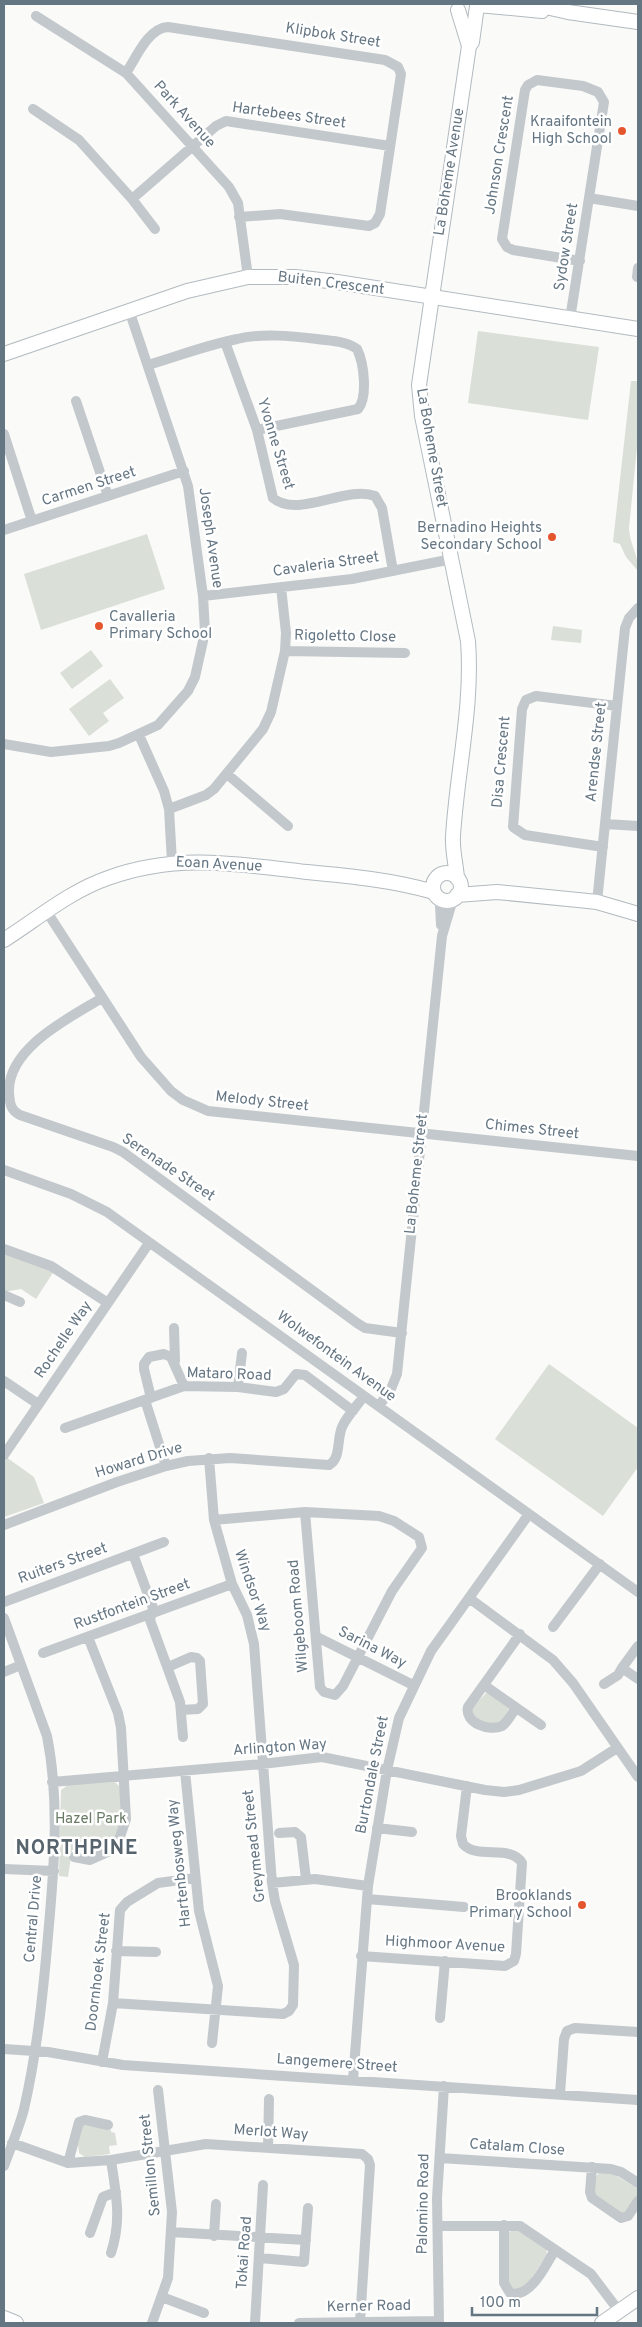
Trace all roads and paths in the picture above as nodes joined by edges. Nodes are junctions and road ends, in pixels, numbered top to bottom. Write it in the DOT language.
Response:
graph roads {
  1 [pos="532,4"];
  2 [pos="478,5"];
  3 [pos="455,7"];
  4 [pos="568,12"];
  5 [pos="36,16"];
  6 [pos="638,22"];
  7 [pos="469,46"];
  8 [pos="126,73"];
  9 [pos="32,109"];
  10 [pos="192,146"];
  11 [pos="390,146"];
  12 [pos="589,198"];
  13 [pos="132,199"];
  14 [pos="638,206"];
  15 [pos="239,217"];
  16 [pos="155,229"];
  17 [pos="580,261"];
  18 [pos="248,277"];
  19 [pos="430,297"];
  20 [pos="129,310"];
  21 [pos="570,319"];
  22 [pos="638,329"];
  23 [pos="225,342"];
  24 [pos="4,354"];
  25 [pos="148,365"];
  26 [pos="76,401"];
  27 [pos="257,430"];
  28 [pos="4,434"];
  29 [pos="184,471"];
  30 [pos="108,496"];
  31 [pos="32,521"];
  32 [pos="4,530"];
  33 [pos="452,559"];
  34 [pos="393,571"];
  35 [pos="281,587"];
  36 [pos="203,596"];
  37 [pos="638,608"];
  38 [pos="285,651"];
  39 [pos="405,653"];
  40 [pos="617,706"];
  41 [pos="139,735"];
  42 [pos="5,747"];
  43 [pos="227,774"];
  44 [pos="169,809"];
  45 [pos="605,824"];
  46 [pos="288,826"];
  47 [pos="638,826"];
  48 [pos="453,838"];
  49 [pos="603,847"];
  50 [pos="172,862"];
  51 [pos="439,876"];
  52 [pos="458,879"];
  53 [pos="392,881"];
  54 [pos="497,892"];
  55 [pos="435,893"];
  56 [pos="455,897"];
  57 [pos="597,902"];
  58 [pos="47,912"];
  59 [pos="638,914"];
  60 [pos="442,936"];
  61 [pos="4,940"];
  62 [pos="102,998"];
  63 [pos="422,1133"];
  64 [pos="638,1156"];
  65 [pos="4,1170"];
  66 [pos="149,1243"];
  67 [pos="4,1249"];
  68 [pos="4,1295"];
  69 [pos="20,1302"];
  70 [pos="108,1303"];
  71 [pos="174,1328"];
  72 [pos="402,1333"];
  73 [pos="242,1353"];
  74 [pos="174,1361"];
  75 [pos="4,1381"];
  76 [pos="184,1386"];
  77 [pos="238,1387"];
  78 [pos="364,1396"];
  79 [pos="148,1399"];
  80 [pos="38,1404"];
  81 [pos="379,1406"];
  82 [pos="353,1411"];
  83 [pos="65,1428"];
  84 [pos="4,1455"];
  85 [pos="208,1458"];
  86 [pos="166,1466"];
  87 [pos="305,1512"];
  88 [pos="529,1514"];
  89 [pos="214,1520"];
  90 [pos="4,1525"];
  91 [pos="164,1542"];
  92 [pos="132,1554"];
  93 [pos="600,1564"];
  94 [pos="232,1584"];
  95 [pos="638,1592"];
  96 [pos="469,1598"];
  97 [pos="4,1602"];
  98 [pos="152,1614"];
  99 [pos="4,1618"];
  100 [pos="554,1627"];
  101 [pos="520,1634"];
  102 [pos="88,1637"];
  103 [pos="317,1637"];
  104 [pos="638,1646"];
  105 [pos="43,1654"];
  106 [pos="357,1658"];
  107 [pos="21,1665"];
  108 [pos="168,1667"];
  109 [pos="622,1668"];
  110 [pos="4,1672"];
  111 [pos="638,1679"];
  112 [pos="604,1684"];
  113 [pos="413,1685"];
  114 [pos="484,1685"];
  115 [pos="516,1708"];
  116 [pos="181,1710"];
  117 [pos="541,1725"];
  118 [pos="182,1738"];
  119 [pos="617,1748"];
  120 [pos="262,1764"];
  121 [pos="185,1770"];
  122 [pos="387,1770"];
  123 [pos="124,1776"];
  124 [pos="638,1777"];
  125 [pos="52,1782"];
  126 [pos="467,1786"];
  127 [pos="377,1828"];
  128 [pos="412,1832"];
  129 [pos="279,1833"];
  130 [pos="74,1857"];
  131 [pos="4,1869"];
  132 [pos="54,1871"];
  133 [pos="195,1878"];
  134 [pos="306,1879"];
  135 [pos="272,1883"];
  136 [pos="368,1886"];
  137 [pos="367,1899"];
  138 [pos="464,1906"];
  139 [pos="116,1950"];
  140 [pos="156,1952"];
  141 [pos="361,1956"];
  142 [pos="445,1962"];
  143 [pos="113,2003"];
  144 [pos="216,2010"];
  145 [pos="440,2018"];
  146 [pos="638,2032"];
  147 [pos="212,2043"];
  148 [pos="4,2049"];
  149 [pos="34,2052"];
  150 [pos="102,2062"];
  151 [pos="353,2080"];
  152 [pos="444,2086"];
  153 [pos="158,2090"];
  154 [pos="560,2094"];
  155 [pos="269,2099"];
  156 [pos="638,2100"];
  157 [pos="108,2125"];
  158 [pos="12,2143"];
  159 [pos="268,2148"];
  160 [pos="165,2152"];
  161 [pos="440,2158"];
  162 [pos="111,2160"];
  163 [pos="68,2163"];
  164 [pos="4,2166"];
  165 [pos="592,2167"];
  166 [pos="638,2183"];
  167 [pos="263,2185"];
  168 [pos="116,2192"];
  169 [pos="638,2201"];
  170 [pos="216,2204"];
  171 [pos="308,2208"];
  172 [pos="504,2225"];
  173 [pos="438,2226"];
  174 [pos="171,2232"];
  175 [pos="90,2233"];
  176 [pos="214,2236"];
  177 [pos="262,2238"];
  178 [pos="306,2240"];
  179 [pos="555,2250"];
  180 [pos="111,2253"];
  181 [pos="260,2258"];
  182 [pos="162,2297"];
  183 [pos="638,2298"];
  184 [pos="204,2313"];
  185 [pos="4,2318"];
  186 [pos="613,2318"];
  187 [pos="360,2322"];
  188 [pos="439,2322"];
  189 [pos="16,2323"];
  190 [pos="152,2323"];
  191 [pos="255,2323"];
  192 [pos="299,2323"];
  1 -- 4 [label="street"];
  2 -- 3 [label="street"];
  2 -- 4 [label="street"];
  2 -- 7 [label="street, La Boheme Avenue"];
  3 -- 7 [label="street, La Boheme Avenue"];
  4 -- 6 [label="street"];
  5 -- 8 [label="street, Park Avenue"];
  7 -- 19 [label="street, La Boheme Avenue"];
  8 -- 10 [label="street, Park Avenue"];
  8 -- 11 [label="street, Klipbok Street"];
  9 -- 13 [label="street"];
  10 -- 11 [label="street, Hartebees Street"];
  10 -- 13 [label="street, Hartebees Street"];
  10 -- 15 [label="street, Park Avenue"];
  11 -- 15 [label="street, Klipbok Street"];
  12 -- 14 [label="street, Sydow Street"];
  12 -- 17 [label="street, Sydow Street"];
  12 -- 17 [label="street, Johnson Crescent"];
  13 -- 16 [label="street"];
  15 -- 18 [label="street, Park Avenue"];
  17 -- 21 [label="street, Sydow Street"];
  18 -- 19 [label="street, Buiten Crescent"];
  18 -- 20 [label="street, Buiten Crescent"];
  19 -- 21 [label="street, Buiten Crescent"];
  19 -- 33 [label="street, La Boheme Street"];
  20 -- 24 [label="street, Buiten Crescent"];
  20 -- 25 [label="street, Joseph Avenue"];
  21 -- 22 [label="street, Buiten Crescent"];
  23 -- 25 [label="street"];
  23 -- 27 [label="street, Yvonne Street"];
  23 -- 27 [label="street"];
  25 -- 29 [label="street, Joseph Avenue"];
  26 -- 30 [label="street"];
  27 -- 34 [label="street, Yvonne Street"];
  28 -- 31 [label="street"];
  29 -- 30 [label="street, Carmen Street"];
  29 -- 36 [label="street, Joseph Avenue"];
  30 -- 31 [label="street, Carmen Street"];
  31 -- 32 [label="street, Carmen Street"];
  33 -- 34 [label="street, Cavaleria Street"];
  33 -- 48 [label="street, La Boheme Street"];
  34 -- 35 [label="street, Cavaleria Street"];
  35 -- 36 [label="street, Cavaleria Street"];
  35 -- 38 [label="street"];
  36 -- 41 [label="street, Joseph Avenue"];
  37 -- 40 [label="street, Arendse Street"];
  38 -- 39 [label="street, Rigoletto Close"];
  38 -- 43 [label="street"];
  40 -- 45 [label="street, Arendse Street"];
  40 -- 49 [label="street, Disa Crescent"];
  41 -- 42 [label="street, Joseph Avenue"];
  41 -- 44 [label="street"];
  43 -- 44 [label="street"];
  43 -- 46 [label="street"];
  44 -- 50 [label="street"];
  45 -- 47 [label="street"];
  45 -- 49 [label="street, Arendse Street"];
  48 -- 51 [label="street, La Boheme Street"];
  48 -- 52 [label="street, La Boheme Street"];
  49 -- 57 [label="street, Arendse Street"];
  50 -- 53 [label="street, Eoan Avenue"];
  50 -- 58 [label="street, Eoan Avenue"];
  51 -- 52 [label="street"];
  51 -- 53 [label="street, Eoan Avenue"];
  51 -- 55 [label="street"];
  52 -- 54 [label="street"];
  52 -- 56 [label="street"];
  53 -- 55 [label="street, Eoan Avenue"];
  54 -- 56 [label="street"];
  54 -- 57 [label="street"];
  55 -- 56 [label="street"];
  55 -- 60 [label="street, La Boheme Street"];
  56 -- 60 [label="street, La Boheme Street"];
  57 -- 59 [label="street"];
  58 -- 61 [label="street, Eoan Avenue"];
  58 -- 62 [label="street, Melody Street"];
  60 -- 63 [label="street, La Boheme Street"];
  62 -- 63 [label="street, Melody Street"];
  62 -- 72 [label="street, Serenade Street"];
  63 -- 64 [label="street, Chimes Street"];
  63 -- 72 [label="street, La Boheme Street"];
  65 -- 66 [label="street, Wolwefontein Avenue"];
  66 -- 70 [label="street, Rochelle Way"];
  66 -- 78 [label="street, Wolwefontein Avenue"];
  67 -- 70 [label="street"];
  68 -- 69 [label="street"];
  70 -- 80 [label="street, Rochelle Way"];
  71 -- 74 [label="street, Mataro Road"];
  72 -- 81 [label="street, La Boheme Street"];
  73 -- 77 [label="street"];
  74 -- 76 [label="street"];
  74 -- 79 [label="street"];
  75 -- 80 [label="street"];
  76 -- 77 [label="street, Mataro Road"];
  76 -- 79 [label="street, Mataro Road"];
  77 -- 82 [label="street, Mataro Road"];
  78 -- 81 [label="street, Wolwefontein Avenue"];
  78 -- 82 [label="street, Howard Drive"];
  79 -- 83 [label="street, Mataro Road"];
  79 -- 86 [label="street"];
  80 -- 84 [label="street, Rochelle Way"];
  81 -- 88 [label="street, Wolwefontein Avenue"];
  82 -- 85 [label="street, Howard Drive"];
  85 -- 86 [label="street, Howard Drive"];
  85 -- 89 [label="street, Windsor Way"];
  86 -- 90 [label="street, Howard Drive"];
  87 -- 89 [label="street"];
  87 -- 103 [label="street, Wilgeboom Road"];
  87 -- 106 [label="street"];
  88 -- 93 [label="street, Wolwefontein Avenue"];
  88 -- 96 [label="street, Burtondale Street"];
  89 -- 94 [label="street, Windsor Way"];
  91 -- 92 [label="street, Ruiters Street"];
  92 -- 97 [label="street, Ruiters Street"];
  92 -- 98 [label="street"];
  93 -- 95 [label="street, Wolwefontein Avenue"];
  93 -- 100 [label="street"];
  94 -- 98 [label="street, Rustfontein Street"];
  94 -- 120 [label="street, Windsor Way"];
  96 -- 101 [label="street"];
  96 -- 113 [label="street, Burtondale Street"];
  98 -- 102 [label="street, Rustfontein Street"];
  98 -- 108 [label="street"];
  99 -- 107 [label="street, Central Drive"];
  101 -- 114 [label="street"];
  101 -- 119 [label="street"];
  102 -- 105 [label="street, Rustfontein Street"];
  102 -- 123 [label="street"];
  103 -- 106 [label="street, Sarina Way"];
  103 -- 106 [label="street, Wilgeboom Road"];
  104 -- 109 [label="street"];
  106 -- 113 [label="street, Sarina Way"];
  107 -- 110 [label="street"];
  107 -- 125 [label="street, Central Drive"];
  108 -- 116 [label="street"];
  108 -- 116 [label="street"];
  109 -- 111 [label="street"];
  109 -- 112 [label="street"];
  113 -- 122 [label="street, Burtondale Street"];
  114 -- 115 [label="street"];
  114 -- 115 [label="street"];
  115 -- 117 [label="street"];
  116 -- 118 [label="street"];
  119 -- 124 [label="street"];
  119 -- 126 [label="street, Arlington Way"];
  120 -- 121 [label="street, Arlington Way"];
  120 -- 122 [label="street, Arlington Way"];
  120 -- 135 [label="street, Greymead Street"];
  121 -- 123 [label="street, Arlington Way"];
  121 -- 133 [label="street, Hartenbosweg Way"];
  122 -- 126 [label="street, Arlington Way"];
  122 -- 127 [label="street, Burtondale Street"];
  123 -- 125 [label="street, Arlington Way"];
  123 -- 130 [label="street"];
  125 -- 132 [label="street, Central Drive"];
  126 -- 142 [label="street, Highmoor Avenue"];
  127 -- 128 [label="street"];
  127 -- 136 [label="street, Burtondale Street"];
  129 -- 134 [label="street"];
  131 -- 132 [label="street"];
  132 -- 149 [label="street, Central Drive"];
  133 -- 139 [label="street, Doornhoek Street"];
  133 -- 144 [label="street, Hartenbosweg Way"];
  134 -- 135 [label="street"];
  134 -- 136 [label="street"];
  135 -- 144 [label="street, Greymead Street"];
  136 -- 137 [label="street, Burtondale Street"];
  137 -- 138 [label="street"];
  137 -- 141 [label="street, Burtondale Street"];
  139 -- 140 [label="street"];
  139 -- 143 [label="street, Doornhoek Street"];
  141 -- 142 [label="street, Highmoor Avenue"];
  141 -- 151 [label="street, Burtondale Street"];
  142 -- 145 [label="street"];
  143 -- 144 [label="street"];
  143 -- 150 [label="street, Doornhoek Street"];
  144 -- 147 [label="street, Hartenbosweg Way"];
  146 -- 154 [label="street"];
  148 -- 149 [label="street, Langemere Street"];
  149 -- 150 [label="street, Langemere Street"];
  149 -- 158 [label="street, Central Drive"];
  150 -- 151 [label="street, Langemere Street"];
  151 -- 152 [label="street, Langemere Street"];
  152 -- 154 [label="street, Langemere Street"];
  152 -- 161 [label="street, Palomino Road"];
  153 -- 160 [label="street, Semillon Street"];
  154 -- 156 [label="street, Langemere Street"];
  155 -- 159 [label="street"];
  157 -- 163 [label="street"];
  158 -- 163 [label="street, Merlot Way"];
  158 -- 164 [label="street, Central Drive"];
  159 -- 160 [label="street, Merlot Way"];
  159 -- 187 [label="street, Merlot Way"];
  160 -- 162 [label="street, Merlot Way"];
  160 -- 174 [label="street, Semillon Street"];
  161 -- 165 [label="street, Catalam Close"];
  161 -- 173 [label="street, Palomino Road"];
  162 -- 163 [label="street, Merlot Way"];
  162 -- 168 [label="street"];
  165 -- 166 [label="street, Catalam Close"];
  165 -- 169 [label="street"];
  167 -- 177 [label="street, Tokai Road"];
  168 -- 175 [label="street"];
  168 -- 180 [label="street"];
  170 -- 176 [label="street"];
  171 -- 178 [label="street"];
  172 -- 173 [label="street"];
  172 -- 179 [label="street"];
  172 -- 179 [label="street"];
  173 -- 188 [label="street, Palomino Road"];
  174 -- 176 [label="street"];
  174 -- 182 [label="street, Semillon Street"];
  176 -- 177 [label="street"];
  177 -- 178 [label="street"];
  177 -- 181 [label="street, Tokai Road"];
  178 -- 181 [label="street"];
  179 -- 186 [label="street"];
  181 -- 191 [label="street, Tokai Road"];
  182 -- 184 [label="street"];
  182 -- 190 [label="street, Semillon Street"];
  183 -- 186 [label="street"];
  185 -- 189 [label="street"];
  187 -- 188 [label="street, Kerner Road"];
  187 -- 192 [label="street, Kerner Road"];
}
